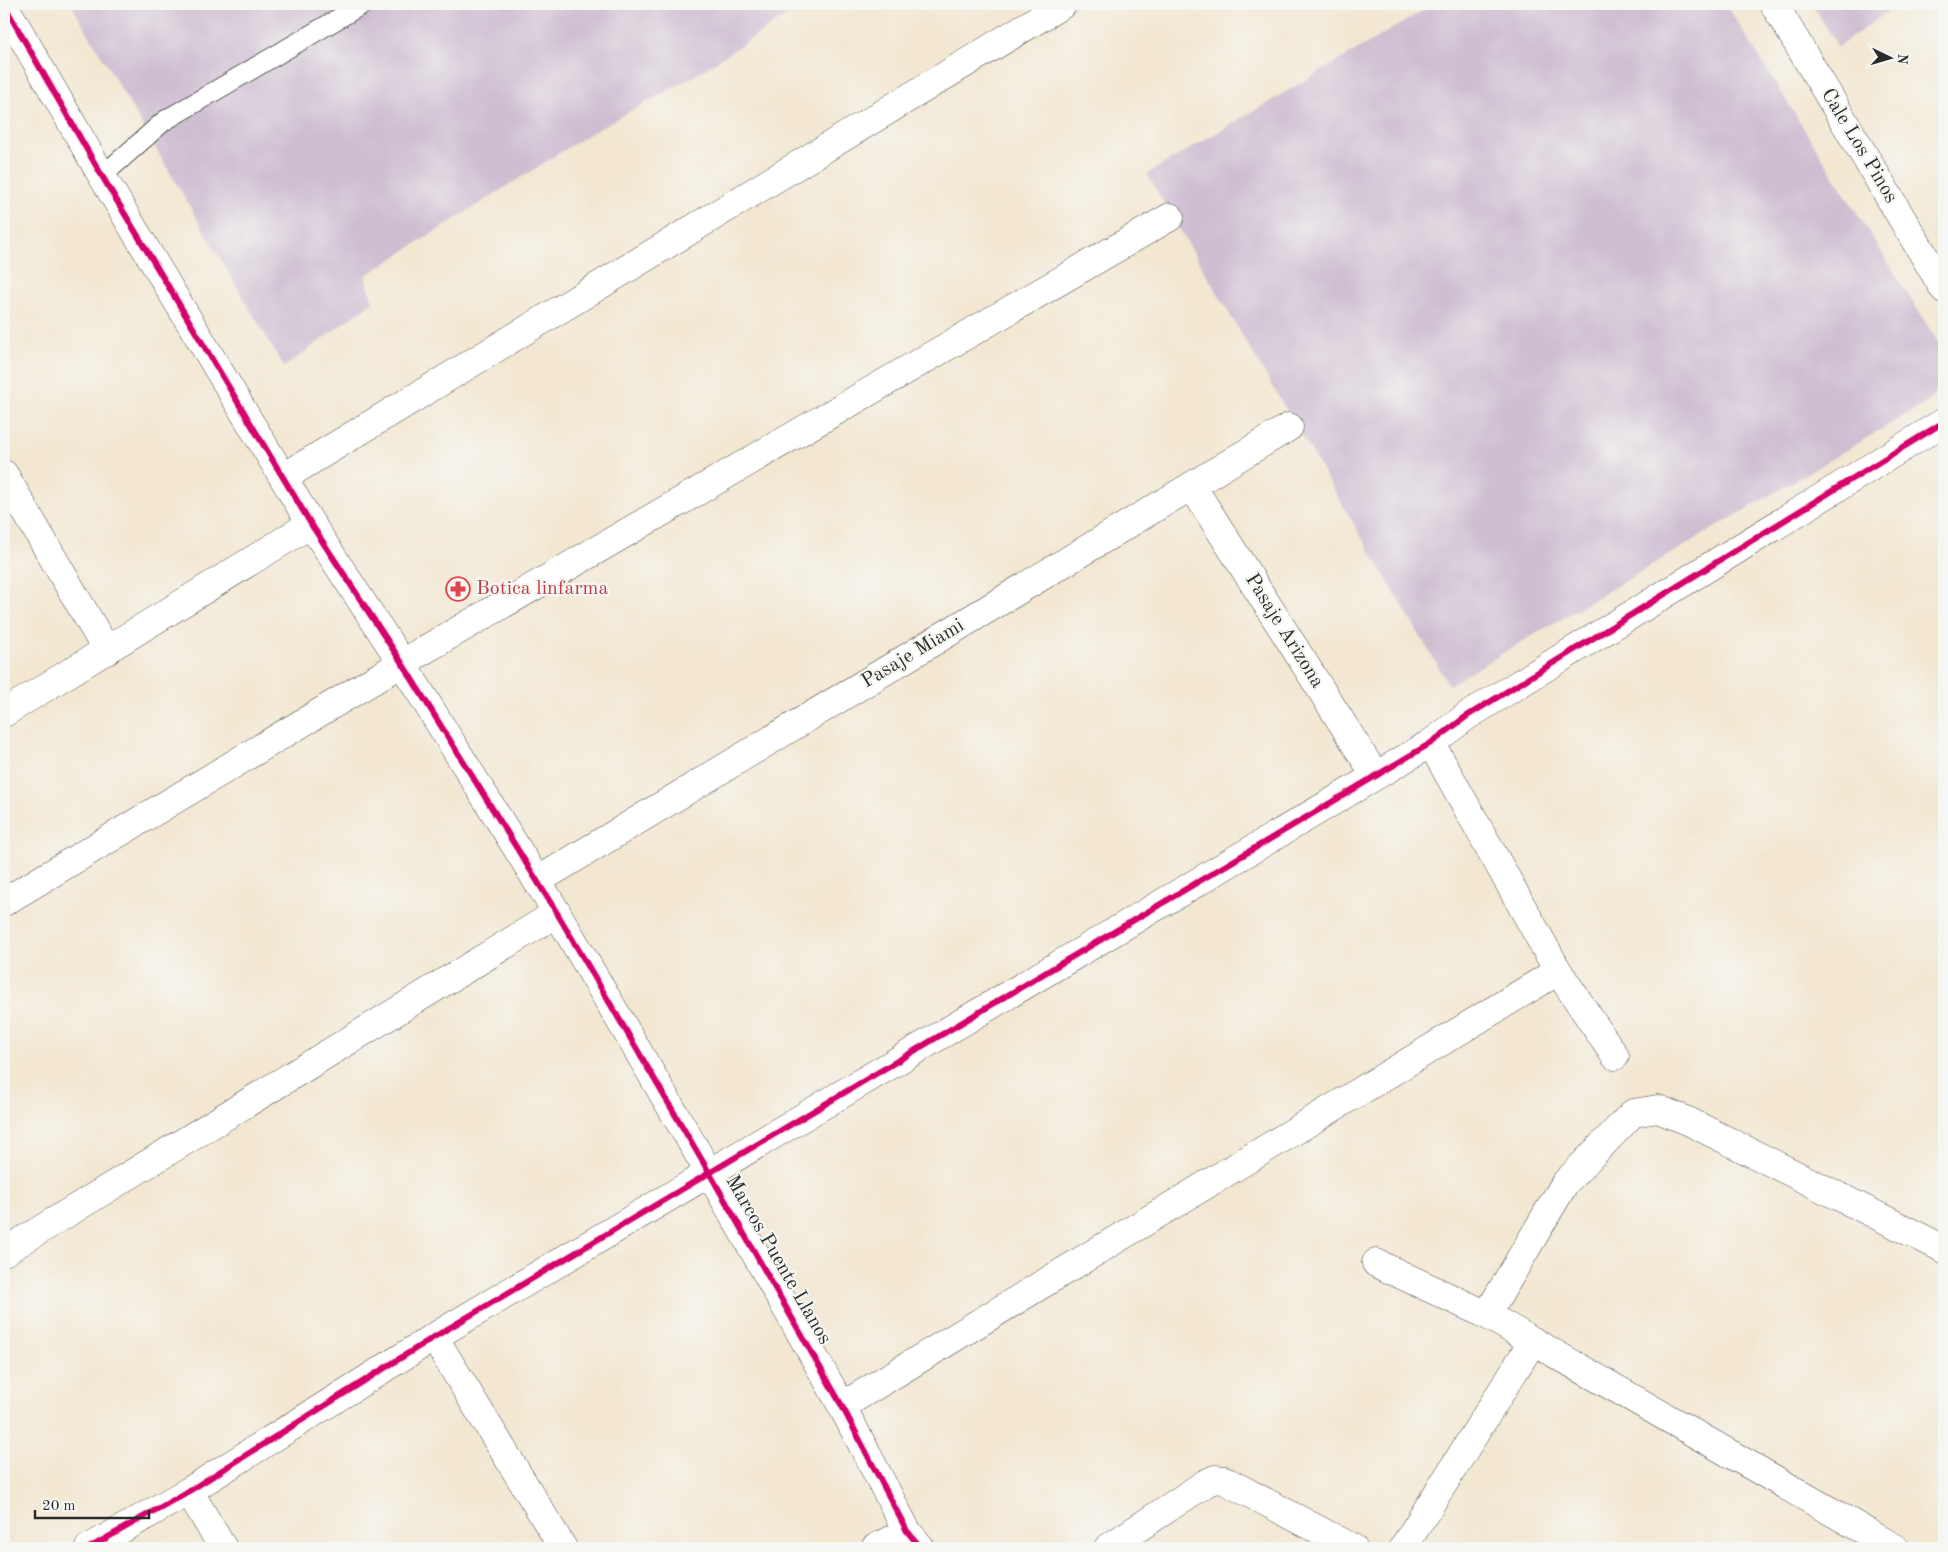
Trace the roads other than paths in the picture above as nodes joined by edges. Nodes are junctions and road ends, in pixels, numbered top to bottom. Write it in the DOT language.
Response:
graph roads {
  1 [pos="363,4"];
  2 [pos="1062,4"];
  3 [pos="1774,4"];
  4 [pos="4,5"];
  5 [pos="102,176"];
  6 [pos="1170,217"];
  7 [pos="1944,289"];
  8 [pos="1944,422"];
  9 [pos="1289,428"];
  10 [pos="4,474"];
  11 [pos="284,477"];
  12 [pos="1192,486"];
  13 [pos="311,524"];
  14 [pos="107,651"];
  15 [pos="402,663"];
  16 [pos="4,713"];
  17 [pos="1430,743"];
  18 [pos="1375,775"];
  19 [pos="537,881"];
  20 [pos="4,902"];
  21 [pos="556,913"];
  22 [pos="1558,971"];
  23 [pos="1615,1056"];
  24 [pos="710,1174"];
  25 [pos="1944,1249"];
  26 [pos="4,1252"];
  27 [pos="1376,1263"];
  28 [pos="1487,1315"];
  29 [pos="434,1337"];
  30 [pos="1533,1341"];
  31 [pos="842,1406"];
  32 [pos="189,1491"];
  33 [pos="914,1540"];
  34 [pos="89,1548"];
  35 [pos="223,1548"];
  36 [pos="563,1548"];
  37 [pos="875,1548"];
  38 [pos="1108,1548"];
  39 [pos="1353,1548"];
  40 [pos="1403,1548"];
  41 [pos="1895,1548"];
  1 -- 5 [label="lane"];
  2 -- 11 [label="street"];
  3 -- 7 [label="street, Cale Los Pinos"];
  4 -- 5 [label="street, Marcos Puente Llanos"];
  5 -- 11 [label="street, Marcos Puente Llanos"];
  6 -- 15 [label="street"];
  8 -- 17 [label="street"];
  9 -- 12 [label="street, Pasaje Miami"];
  10 -- 14 [label="street"];
  11 -- 13 [label="street, Marcos Puente Llanos"];
  12 -- 18 [label="street, Pasaje Arizona"];
  12 -- 19 [label="street, Pasaje Miami"];
  13 -- 14 [label="street"];
  13 -- 15 [label="street, Marcos Puente Llanos"];
  14 -- 16 [label="street"];
  15 -- 19 [label="street, Marcos Puente Llanos"];
  15 -- 20 [label="street"];
  17 -- 18 [label="street"];
  17 -- 22 [label="street"];
  18 -- 24 [label="street"];
  19 -- 21 [label="street, Marcos Puente Llanos"];
  21 -- 24 [label="street, Marcos Puente Llanos"];
  21 -- 26 [label="street"];
  22 -- 23 [label="street"];
  22 -- 31 [label="street"];
  24 -- 29 [label="street"];
  24 -- 31 [label="street, Marcos Puente Llanos"];
  25 -- 28 [label="street"];
  27 -- 28 [label="street"];
  28 -- 30 [label="street"];
  29 -- 32 [label="street"];
  29 -- 36 [label="street"];
  30 -- 40 [label="street"];
  30 -- 41 [label="street"];
  31 -- 33 [label="street, Marcos Puente Llanos"];
  32 -- 34 [label="street"];
  32 -- 35 [label="street"];
  33 -- 37 [label="street"];
  38 -- 39 [label="street"];
}
